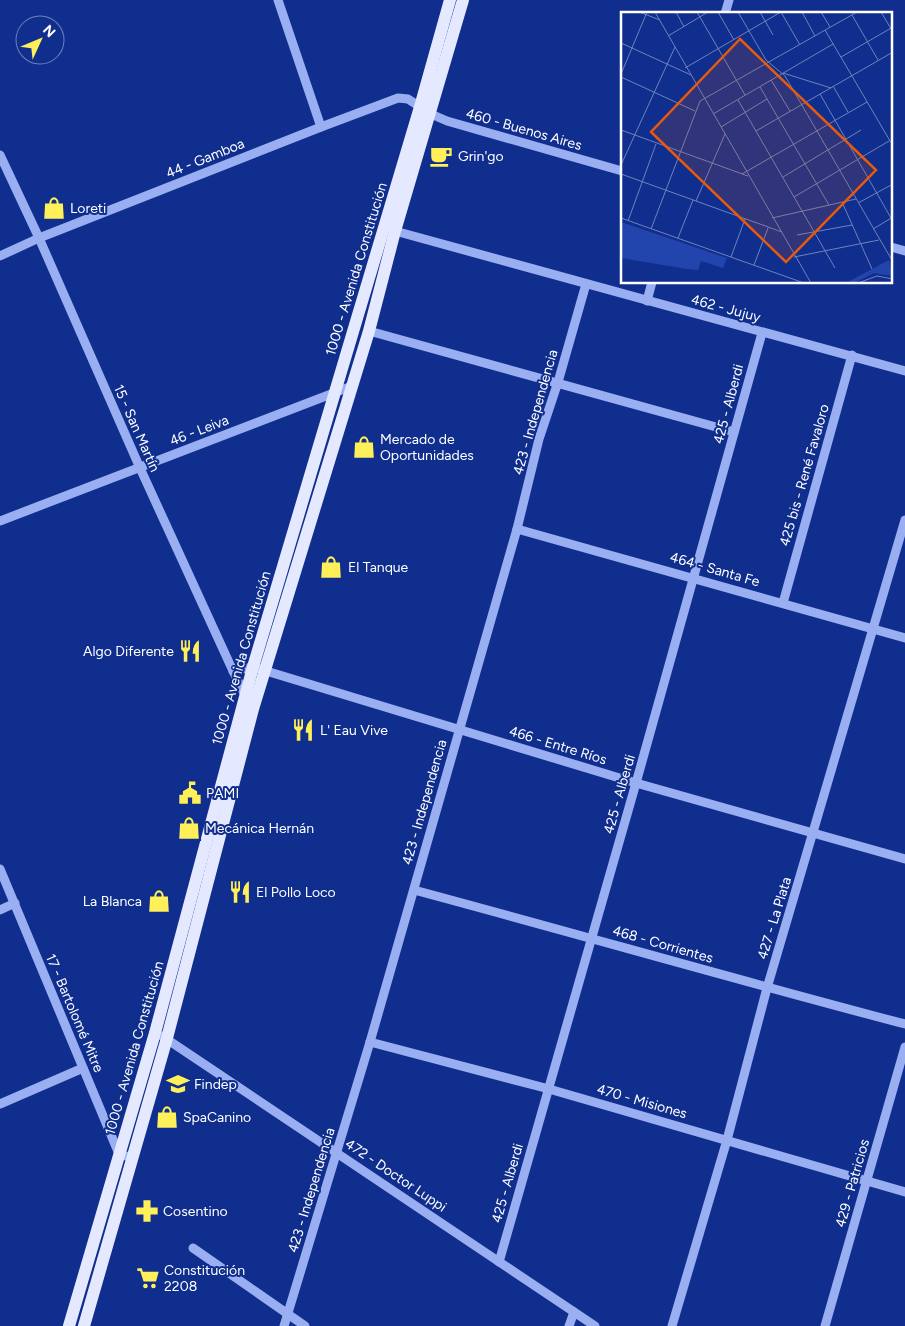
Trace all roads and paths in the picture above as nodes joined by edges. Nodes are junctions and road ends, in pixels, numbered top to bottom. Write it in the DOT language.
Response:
graph roads {
  1 [pos="278,0"];
  2 [pos="450,0"];
  3 [pos="463,0"];
  4 [pos="425,111"];
  5 [pos="321,127"];
  6 [pos="0,156"];
  7 [pos="621,171"];
  8 [pos="395,231"];
  9 [pos="39,238"];
  10 [pos="892,247"];
  11 [pos="905,251"];
  12 [pos="0,256"];
  13 [pos="586,284"];
  14 [pos="651,284"];
  15 [pos="647,301"];
  16 [pos="369,331"];
  17 [pos="762,332"];
  18 [pos="852,355"];
  19 [pos="905,370"];
  20 [pos="558,382"];
  21 [pos="352,386"];
  22 [pos="336,392"];
  23 [pos="734,432"];
  24 [pos="140,468"];
  25 [pos="905,520"];
  26 [pos="0,521"];
  27 [pos="517,529"];
  28 [pos="694,578"];
  29 [pos="783,603"];
  30 [pos="873,628"];
  31 [pos="905,638"];
  32 [pos="259,668"];
  33 [pos="233,671"];
  34 [pos="245,695"];
  35 [pos="253,709"];
  36 [pos="459,729"];
  37 [pos="636,783"];
  38 [pos="814,833"];
  39 [pos="905,859"];
  40 [pos="0,869"];
  41 [pos="414,890"];
  42 [pos="15,903"];
  43 [pos="0,910"];
  44 [pos="591,938"];
  45 [pos="767,988"];
  46 [pos="905,1024"];
  47 [pos="155,1033"];
  48 [pos="167,1038"];
  49 [pos="370,1042"];
  50 [pos="905,1047"];
  51 [pos="84,1068"];
  52 [pos="549,1089"];
  53 [pos="0,1104"];
  54 [pos="727,1140"];
  55 [pos="337,1152"];
  56 [pos="119,1154"];
  57 [pos="133,1158"];
  58 [pos="867,1181"];
  59 [pos="905,1192"];
  60 [pos="193,1248"];
  61 [pos="499,1262"];
  62 [pos="574,1312"];
  63 [pos="287,1313"];
  64 [pos="68,1326"];
  65 [pos="84,1326"];
  66 [pos="284,1326"];
  67 [pos="305,1326"];
  68 [pos="569,1326"];
  69 [pos="595,1326"];
  70 [pos="672,1326"];
  71 [pos="825,1326"];
  1 -- 5 [label="street"];
  2 -- 4 [label="main road, 1000 - Avenida Constitución"];
  3 -- 4 [label="main road, 1000 - Avenida Constitución"];
  4 -- 5 [label="street, 44 - Gamboa"];
  4 -- 7 [label="street, 460 - Buenos Aires"];
  4 -- 8 [label="main road, 1000 - Avenida Constitución"];
  4 -- 22 [label="main road, 1000 - Avenida Constitución"];
  5 -- 9 [label="street, 44 - Gamboa"];
  6 -- 9 [label="street, 15 - San Martín"];
  8 -- 13 [label="street, 462 - Jujuy"];
  8 -- 16 [label="main road, 1000 - Avenida Constitución"];
  9 -- 12 [label="street, 44 - Gamboa"];
  9 -- 24 [label="street, 15 - San Martín"];
  10 -- 11 [label="street"];
  13 -- 15 [label="street, 462 - Jujuy"];
  13 -- 20 [label="street, 423 - Independencia"];
  14 -- 15 [label="street"];
  15 -- 17 [label="street, 462 - Jujuy"];
  16 -- 20 [label="street"];
  16 -- 21 [label="main road, 1000 - Avenida Constitución"];
  17 -- 18 [label="street, 462 - Jujuy"];
  17 -- 23 [label="street, 425 - Alberdi"];
  18 -- 19 [label="street, 462 - Jujuy"];
  18 -- 29 [label="street, 425 bis - René Favaloro"];
  20 -- 23 [label="street"];
  20 -- 27 [label="street, 423 - Independencia"];
  21 -- 22 [label="street, 46 - Leiva"];
  21 -- 32 [label="main road, 1000 - Avenida Constitución"];
  22 -- 24 [label="street, 46 - Leiva"];
  22 -- 32 [label="main road, 1000 - Avenida Constitución"];
  23 -- 28 [label="street, 425 - Alberdi"];
  24 -- 26 [label="street, 46 - Leiva"];
  24 -- 33 [label="street, 15 - San Martín"];
  25 -- 30 [label="street, 427 - La Plata"];
  27 -- 28 [label="street, 464 - Santa Fe"];
  27 -- 36 [label="street, 423 - Independencia"];
  28 -- 29 [label="street, 464 - Santa Fe"];
  28 -- 37 [label="street, 425 - Alberdi"];
  29 -- 30 [label="street, 464 - Santa Fe"];
  30 -- 31 [label="street, 464 - Santa Fe"];
  30 -- 38 [label="street, 427 - La Plata"];
  32 -- 33 [label="street, 466 - Entre Ríos"];
  32 -- 34 [label="main road, 1000 - Avenida Constitución"];
  32 -- 35 [label="main road, 1000 - Avenida Constitución"];
  32 -- 36 [label="street, 466 - Entre Ríos"];
  33 -- 34 [label="street, 15 - San Martín"];
  34 -- 35 [label="street, 15 - San Martín"];
  34 -- 47 [label="main road, 1000 - Avenida Constitución"];
  35 -- 48 [label="main road, 1000 - Avenida Constitución"];
  36 -- 37 [label="street, 466 - Entre Ríos"];
  36 -- 41 [label="street, 423 - Independencia"];
  37 -- 38 [label="street, 466 - Entre Ríos"];
  37 -- 44 [label="street, 425 - Alberdi"];
  38 -- 39 [label="street, 466 - Entre Ríos"];
  38 -- 45 [label="street, 427 - La Plata"];
  40 -- 42 [label="street, 17 - Bartolomé Mitre"];
  41 -- 44 [label="street, 468 - Corrientes"];
  41 -- 49 [label="street, 423 - Independencia"];
  42 -- 43 [label="street"];
  42 -- 51 [label="street, 17 - Bartolomé Mitre"];
  44 -- 45 [label="street, 468 - Corrientes"];
  44 -- 52 [label="street, 425 - Alberdi"];
  45 -- 46 [label="street, 468 - Corrientes"];
  45 -- 54 [label="street, 427 - La Plata"];
  47 -- 48 [label="street, 472 - Doctor Luppi"];
  47 -- 56 [label="main road, 1000 - Avenida Constitución"];
  48 -- 55 [label="street, 472 - Doctor Luppi"];
  48 -- 57 [label="main road, 1000 - Avenida Constitución"];
  49 -- 52 [label="street, 470 - Misiones"];
  49 -- 55 [label="street, 423 - Independencia"];
  50 -- 58 [label="street, 429 - Patricios"];
  51 -- 53 [label="street"];
  51 -- 56 [label="street, 17 - Bartolomé Mitre"];
  52 -- 54 [label="street, 470 - Misiones"];
  52 -- 61 [label="street, 425 - Alberdi"];
  54 -- 58 [label="street, 470 - Misiones"];
  54 -- 70 [label="street, 427 - La Plata"];
  55 -- 61 [label="street, 472 - Doctor Luppi"];
  55 -- 63 [label="street, 423 - Independencia"];
  56 -- 57 [label="street"];
  56 -- 64 [label="main road, 1000 - Avenida Constitución"];
  57 -- 65 [label="main road, 1000 - Avenida Constitución"];
  58 -- 59 [label="street, 470 - Misiones"];
  58 -- 71 [label="street, 429 - Patricios"];
  60 -- 63 [label="street"];
  61 -- 62 [label="street, 472 - Doctor Luppi"];
  62 -- 68 [label="street"];
  62 -- 69 [label="street, 472 - Doctor Luppi"];
  63 -- 66 [label="street, 423 - Independencia"];
  63 -- 67 [label="street"];
}
